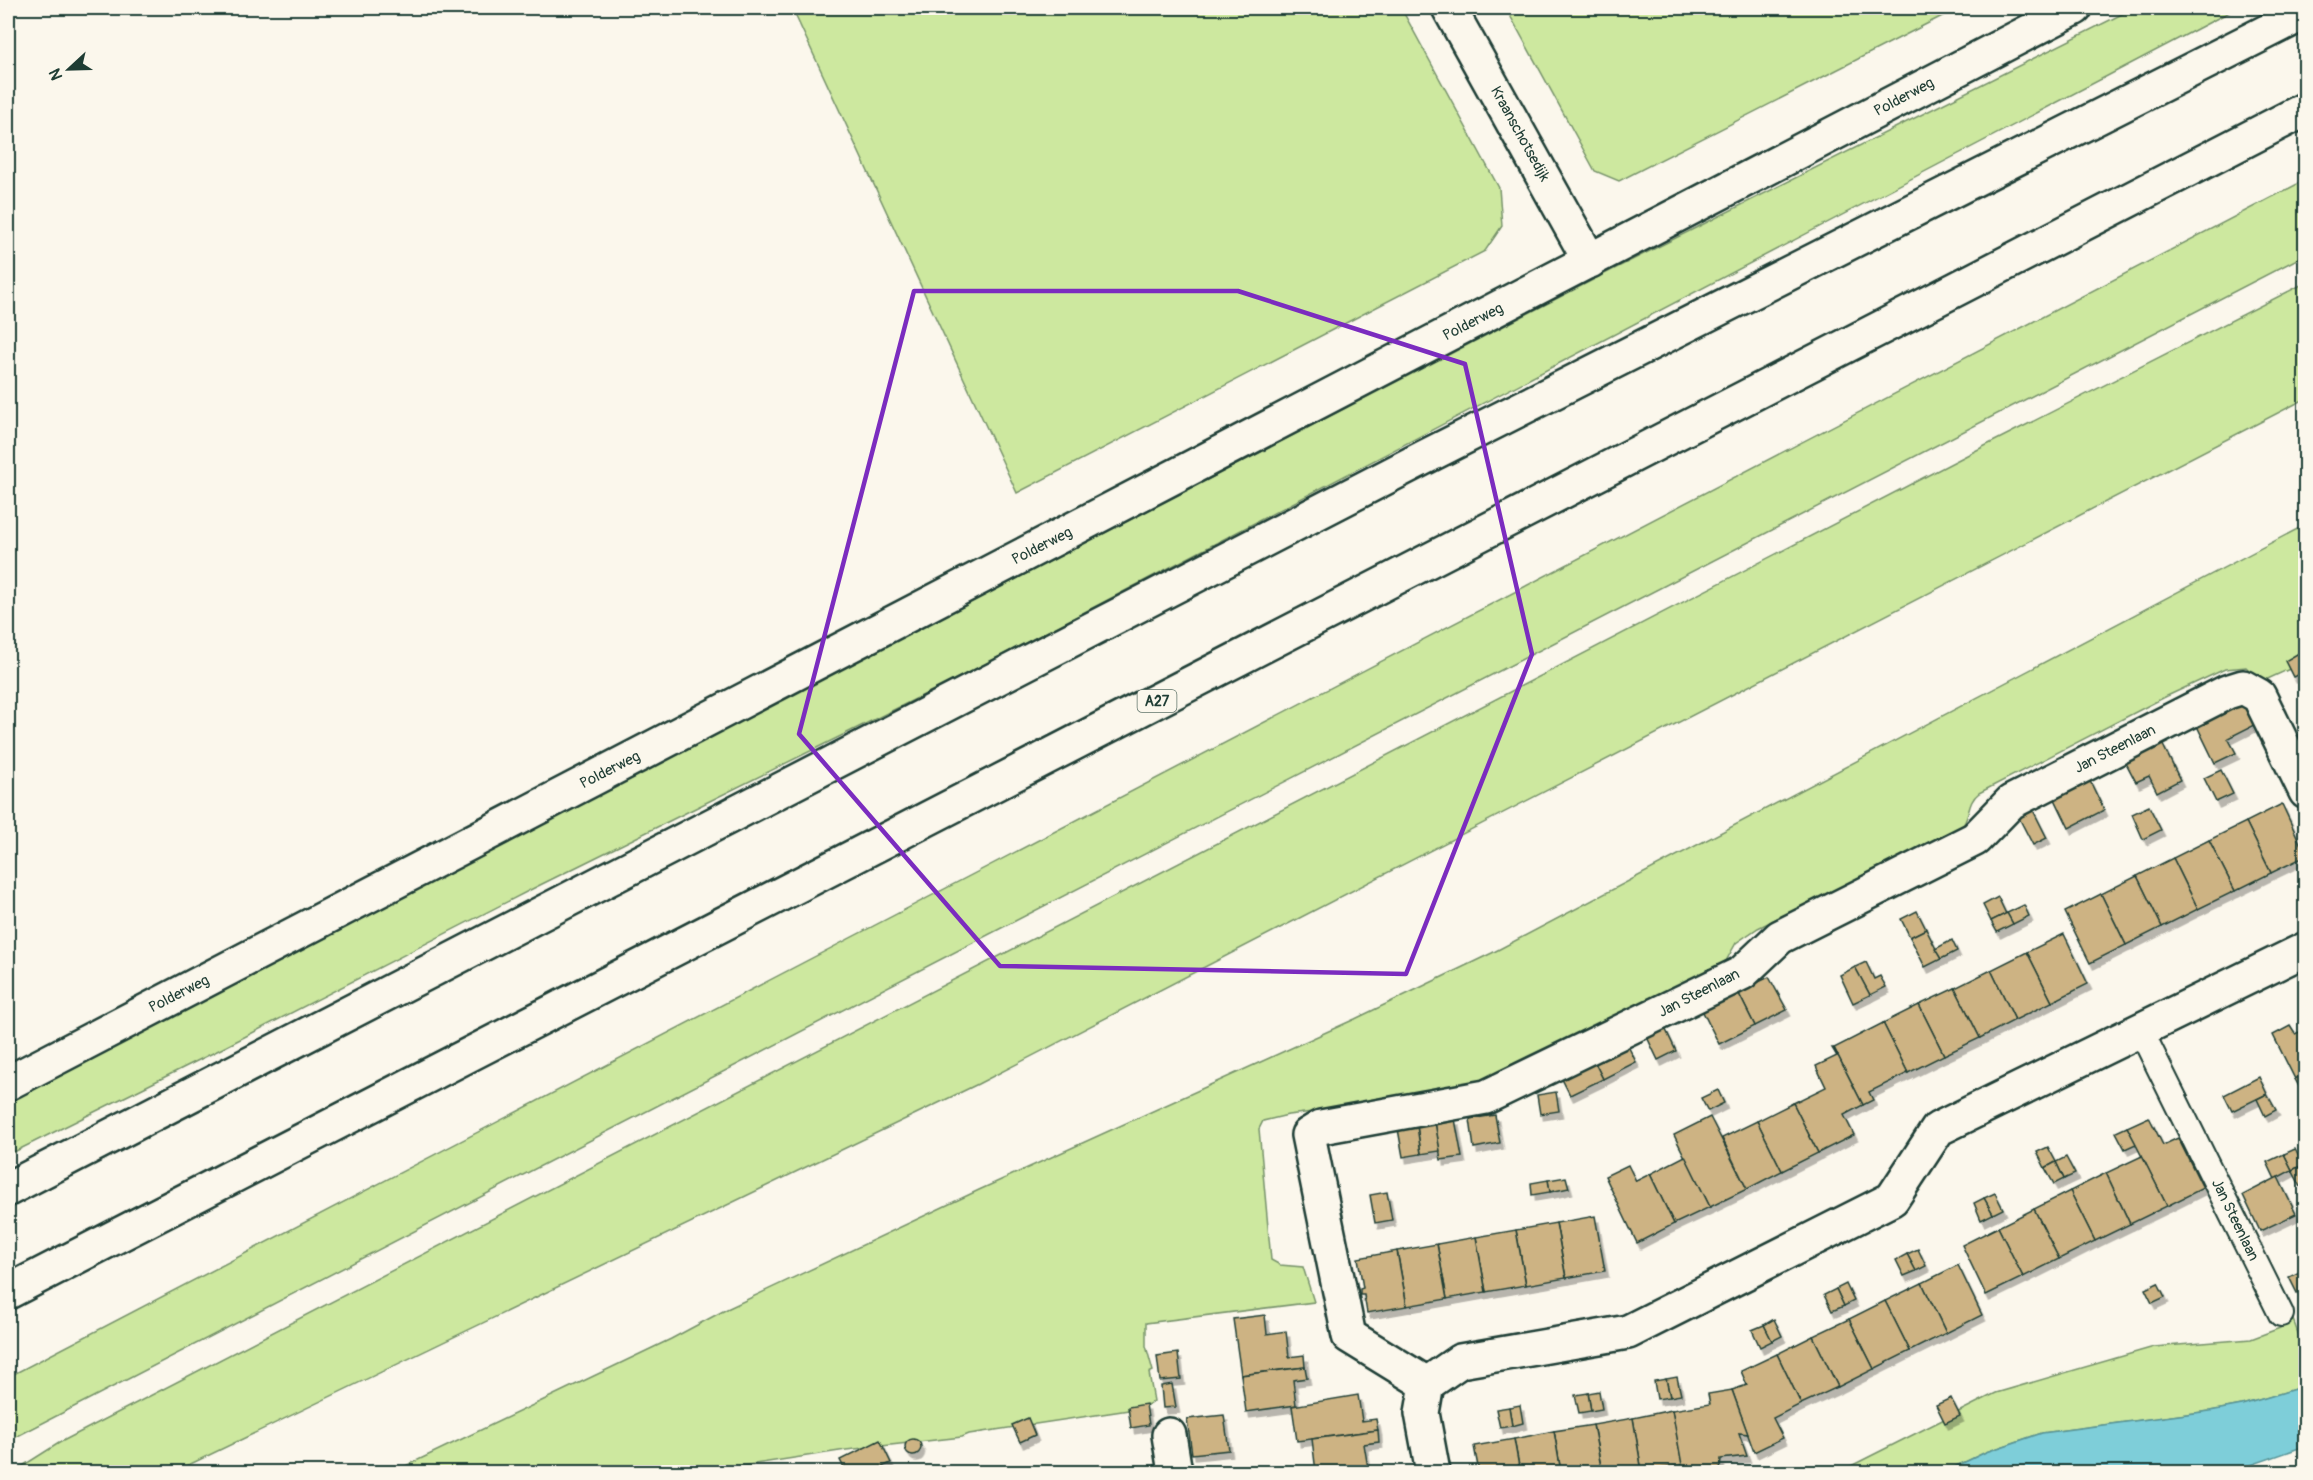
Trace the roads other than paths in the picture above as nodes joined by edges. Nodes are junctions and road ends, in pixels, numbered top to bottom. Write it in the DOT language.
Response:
graph roads {
  1 [pos="1449,8"];
  2 [pos="2075,8"];
  3 [pos="2306,12"];
  4 [pos="2306,109"];
  5 [pos="1590,261"];
  6 [pos="2306,792"];
  7 [pos="2306,949"];
  8 [pos="2140,1029"];
  9 [pos="8,1083"];
  10 [pos="8,1189"];
  11 [pos="8,1292"];
  12 [pos="2281,1314"];
  13 [pos="1426,1383"];
  14 [pos="1169,1435"];
  15 [pos="1175,1473"];
  16 [pos="1433,1473"];
  1 -- 5 [label="main road, Kraanschotsedijk"];
  2 -- 5 [label="main road, Polderweg"];
  3 -- 10 [label="main road"];
  4 -- 11 [label="main road, A27"];
  5 -- 9 [label="main road, Polderweg"];
  6 -- 13 [label="main road, Jan Steenlaan"];
  7 -- 8 [label="main road"];
  8 -- 12 [label="lane, Jan Steenlaan"];
  8 -- 13 [label="main road"];
  13 -- 16 [label="main road"];
  14 -- 15 [label="main road"];
}
